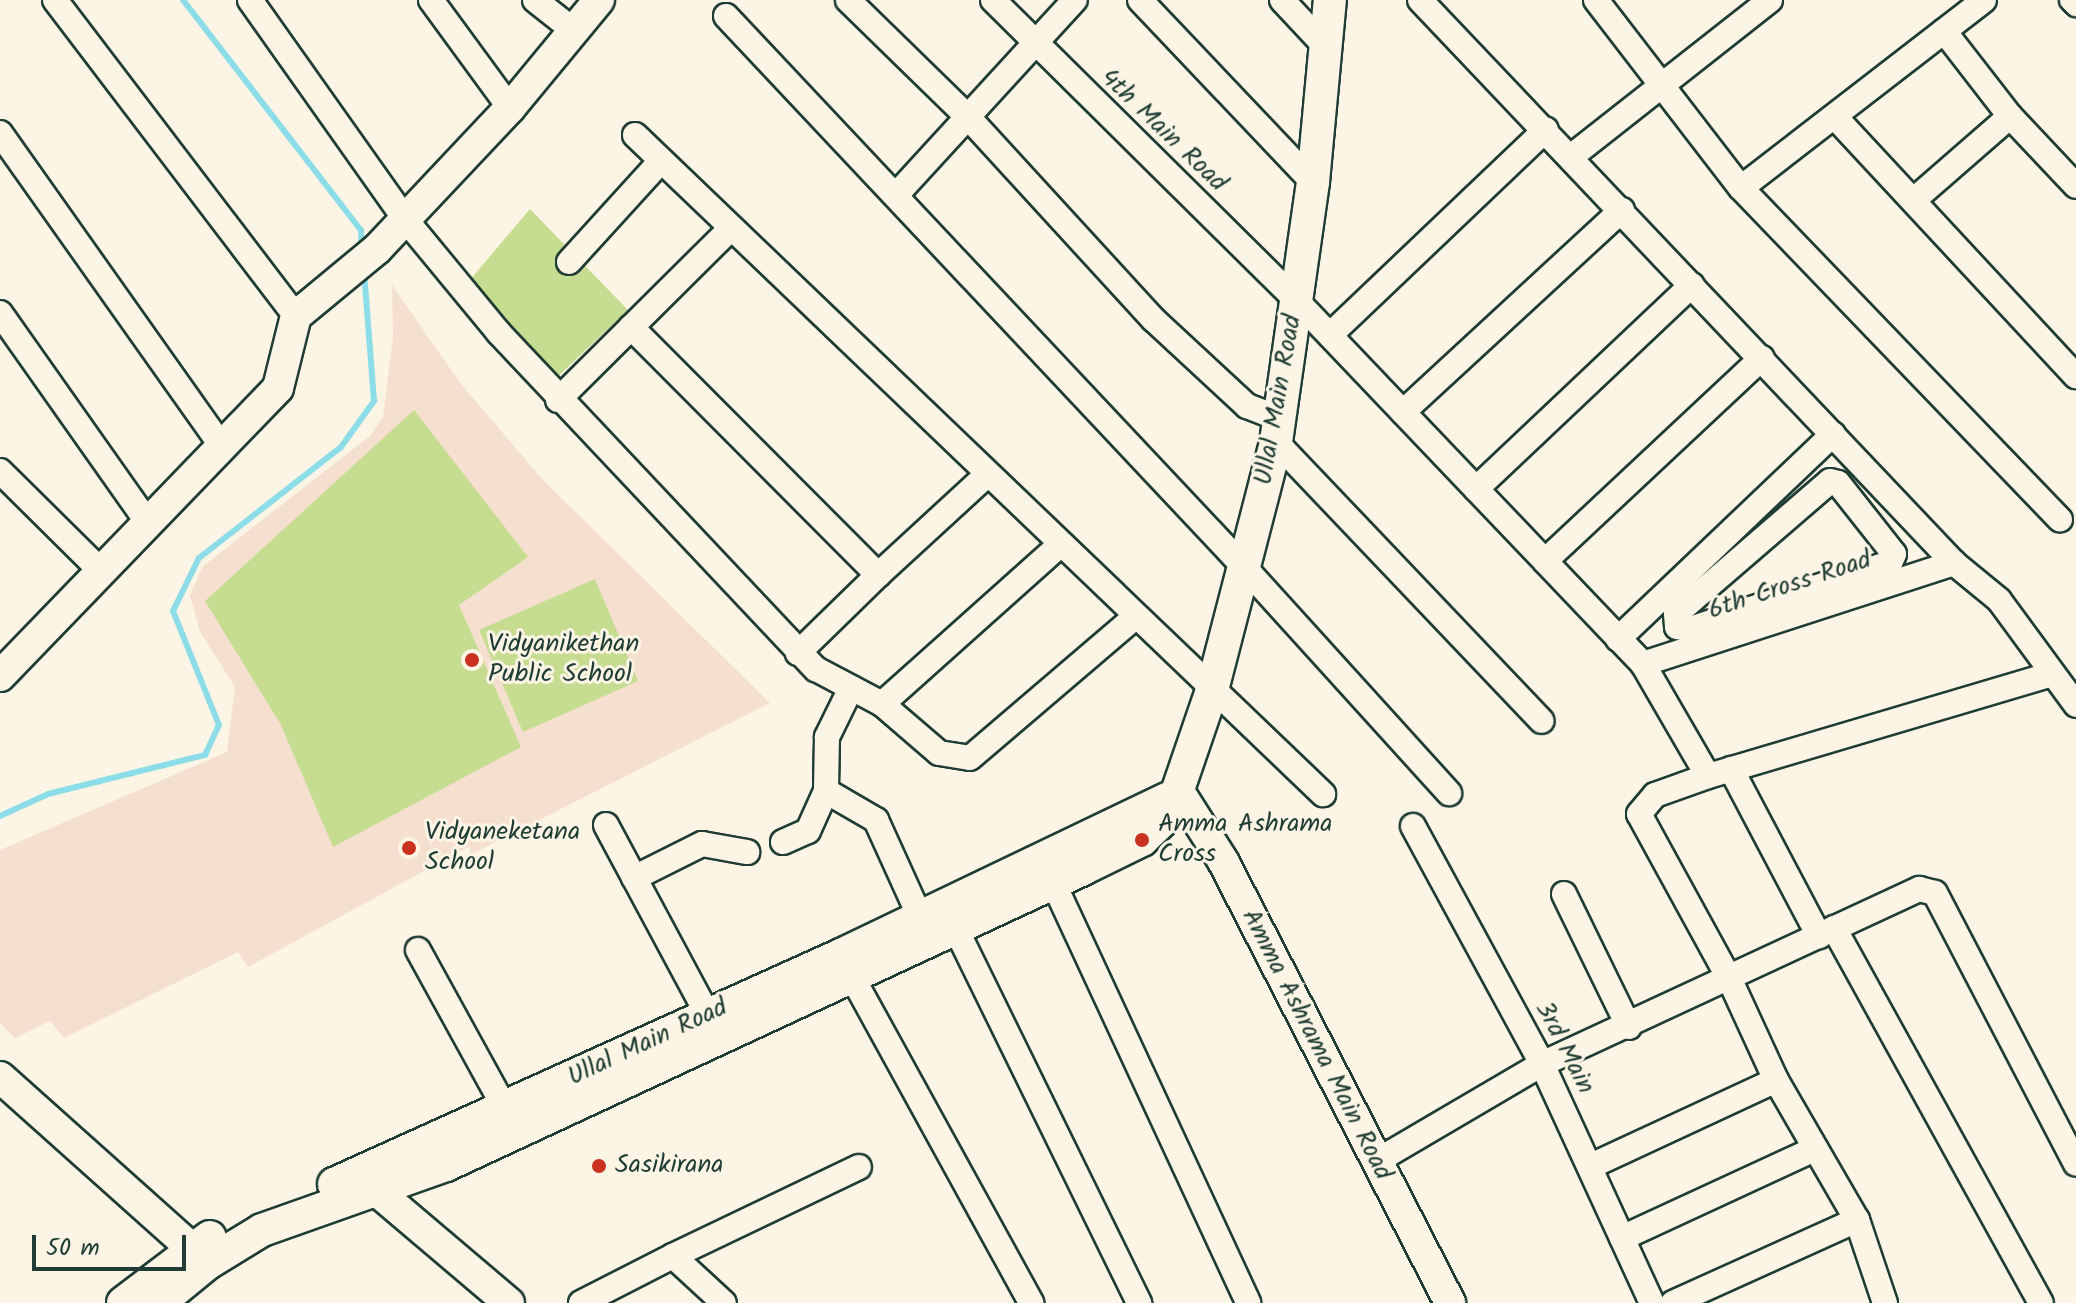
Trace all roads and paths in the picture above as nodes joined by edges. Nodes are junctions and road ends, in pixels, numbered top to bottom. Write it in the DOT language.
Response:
graph roads {
  1 [pos="55,0"];
  2 [pos="250,0"];
  3 [pos="431,0"];
  4 [pos="535,0"];
  5 [pos="599,0"];
  6 [pos="848,0"];
  7 [pos="993,0"];
  8 [pos="1075,0"];
  9 [pos="1140,0"];
  10 [pos="1282,0"];
  11 [pos="1330,0"];
  12 [pos="1420,0"];
  13 [pos="1596,0"];
  14 [pos="1770,0"];
  15 [pos="1984,0"];
  16 [pos="726,16"];
  17 [pos="573,30"];
  18 [pos="1944,31"];
  19 [pos="1034,44"];
  20 [pos="1326,47"];
  21 [pos="1661,85"];
  22 [pos="510,108"];
  23 [pos="967,116"];
  24 [pos="2010,116"];
  25 [pos="1835,117"];
  26 [pos="1546,129"];
  27 [pos="0,133"];
  28 [pos="635,135"];
  29 [pos="1572,156"];
  30 [pos="661,161"];
  31 [pos="1313,182"];
  32 [pos="2076,186"];
  33 [pos="1741,188"];
  34 [pos="897,194"];
  35 [pos="1915,199"];
  36 [pos="1622,210"];
  37 [pos="405,219"];
  38 [pos="731,228"];
  39 [pos="569,262"];
  40 [pos="1692,285"];
  41 [pos="1297,301"];
  42 [pos="0,313"];
  43 [pos="296,316"];
  44 [pos="631,327"];
  45 [pos="1330,335"];
  46 [pos="1762,358"];
  47 [pos="2076,376"];
  48 [pos="558,400"];
  49 [pos="1403,412"];
  50 [pos="1277,430"];
  51 [pos="1833,434"];
  52 [pos="222,446"];
  53 [pos="0,471"];
  54 [pos="988,474"];
  55 [pos="1476,489"];
  56 [pos="1890,494"];
  57 [pos="1863,515"];
  58 [pos="2060,519"];
  59 [pos="148,523"];
  60 [pos="1061,544"];
  61 [pos="1545,561"];
  62 [pos="1954,563"];
  63 [pos="1245,568"];
  64 [pos="101,571"];
  65 [pos="878,575"];
  66 [pos="1136,616"];
  67 [pos="1618,639"];
  68 [pos="798,653"];
  69 [pos="1643,664"];
  70 [pos="1,671"];
  71 [pos="2049,675"];
  72 [pos="851,688"];
  73 [pos="1212,690"];
  74 [pos="882,704"];
  75 [pos="2076,705"];
  76 [pos="1542,721"];
  77 [pos="1731,769"];
  78 [pos="1708,776"];
  79 [pos="1178,790"];
  80 [pos="826,791"];
  81 [pos="1449,793"];
  82 [pos="1323,794"];
  83 [pos="606,825"];
  84 [pos="1413,826"];
  85 [pos="783,842"];
  86 [pos="747,852"];
  87 [pos="634,878"];
  88 [pos="1053,882"];
  89 [pos="1564,894"];
  90 [pos="920,917"];
  91 [pos="955,927"];
  92 [pos="1826,932"];
  93 [pos="418,950"];
  94 [pos="846,966"];
  95 [pos="1730,980"];
  96 [pos="708,1015"];
  97 [pos="1629,1027"];
  98 [pos="1542,1064"];
  99 [pos="0,1077"];
  100 [pos="1776,1080"];
  101 [pos="505,1108"];
  102 [pos="1815,1149"];
  103 [pos="1375,1162"];
  104 [pos="2076,1164"];
  105 [pos="1591,1166"];
  106 [pos="859,1167"];
  107 [pos="366,1184"];
  108 [pos="1857,1220"];
  109 [pos="1622,1238"];
  110 [pos="200,1256"];
  111 [pos="673,1256"];
  112 [pos="1879,1301"];
  113 [pos="123,1303"];
  114 [pos="159,1303"];
  115 [pos="509,1303"];
  116 [pos="581,1303"];
  117 [pos="724,1303"];
  118 [pos="1031,1303"];
  119 [pos="1139,1303"];
  120 [pos="1248,1303"];
  121 [pos="1450,1303"];
  122 [pos="1652,1303"];
  123 [pos="1673,1303"];
  124 [pos="2041,1303"];
  1 -- 43 [label="street"];
  2 -- 37 [label="street"];
  3 -- 22 [label="street"];
  4 -- 17 [label="street"];
  5 -- 17 [label="street"];
  6 -- 23 [label="street"];
  7 -- 19 [label="street, 4th Main Road"];
  8 -- 19 [label="street"];
  9 -- 31 [label="street"];
  10 -- 20 [label="street"];
  11 -- 20 [label="main road, Ullal Main Road"];
  12 -- 26 [label="street"];
  13 -- 21 [label="street"];
  14 -- 21 [label="street"];
  15 -- 18 [label="street"];
  16 -- 34 [label="street"];
  17 -- 22 [label="street"];
  18 -- 24 [label="street"];
  18 -- 25 [label="street"];
  19 -- 23 [label="street"];
  19 -- 41 [label="street, 4th Main Road"];
  20 -- 31 [label="main road, Ullal Main Road"];
  21 -- 29 [label="street"];
  21 -- 33 [label="street"];
  22 -- 37 [label="street"];
  23 -- 34 [label="street"];
  23 -- 50 [label="street"];
  24 -- 32 [label="street"];
  24 -- 35 [label="street"];
  25 -- 33 [label="street"];
  25 -- 35 [label="street"];
  26 -- 29 [label="street"];
  26 -- 45 [label="street"];
  27 -- 52 [label="street"];
  28 -- 30 [label="street"];
  29 -- 36 [label="street"];
  30 -- 38 [label="street"];
  30 -- 39 [label="street"];
  31 -- 41 [label="main road, Ullal Main Road"];
  33 -- 58 [label="street"];
  34 -- 63 [label="street"];
  35 -- 47 [label="street"];
  36 -- 40 [label="street"];
  36 -- 49 [label="street"];
  37 -- 43 [label="street"];
  37 -- 48 [label="street"];
  38 -- 44 [label="street"];
  38 -- 54 [label="street"];
  40 -- 46 [label="street"];
  40 -- 55 [label="street"];
  41 -- 45 [label="street, 4th Main Road"];
  41 -- 50 [label="main road, Ullal Main Road"];
  42 -- 59 [label="street"];
  43 -- 52 [label="street"];
  44 -- 48 [label="street"];
  44 -- 65 [label="street"];
  45 -- 49 [label="street, 4th Main Road"];
  46 -- 51 [label="street"];
  46 -- 61 [label="street"];
  48 -- 68 [label="street"];
  49 -- 55 [label="street, 4th Main Road"];
  50 -- 63 [label="main road, Ullal Main Road"];
  50 -- 76 [label="street"];
  51 -- 56 [label="street"];
  51 -- 67 [label="street"];
  52 -- 59 [label="street"];
  53 -- 64 [label="street"];
  54 -- 60 [label="street"];
  54 -- 65 [label="street"];
  55 -- 61 [label="street, 4th Main Road"];
  56 -- 57 [label="street"];
  56 -- 62 [label="street"];
  57 -- 57 [label="street"];
  59 -- 64 [label="street"];
  60 -- 66 [label="street"];
  60 -- 74 [label="street"];
  61 -- 67 [label="street, 4th Main Road"];
  62 -- 69 [label="street, 6th Cross Road"];
  62 -- 71 [label="street"];
  63 -- 73 [label="main road, Ullal Main Road"];
  63 -- 81 [label="street"];
  64 -- 70 [label="street"];
  65 -- 68 [label="street"];
  66 -- 73 [label="street"];
  66 -- 74 [label="street"];
  67 -- 69 [label="street, 4th Main Road"];
  68 -- 72 [label="street"];
  69 -- 78 [label="street, 4th Main Road"];
  71 -- 75 [label="street"];
  71 -- 77 [label="street"];
  72 -- 74 [label="street"];
  72 -- 80 [label="street"];
  73 -- 79 [label="main road, Ullal Main Road"];
  73 -- 82 [label="street"];
  77 -- 78 [label="street"];
  77 -- 92 [label="street"];
  78 -- 95 [label="street"];
  79 -- 88 [label="main road, Ullal Main Road"];
  79 -- 90 [label="main road, Ullal Main Road"];
  79 -- 103 [label="street, Amma Ashrama Main Road"];
  80 -- 85 [label="street"];
  80 -- 90 [label="street"];
  83 -- 87 [label="street"];
  84 -- 98 [label="street, 3rd Main"];
  86 -- 87 [label="street"];
  87 -- 96 [label="street"];
  88 -- 91 [label="main road, Ullal Main Road"];
  88 -- 120 [label="street"];
  89 -- 97 [label="street"];
  90 -- 94 [label="main road, Ullal Main Road"];
  91 -- 94 [label="main road, Ullal Main Road"];
  91 -- 119 [label="street"];
  92 -- 95 [label="street"];
  92 -- 104 [label="street"];
  92 -- 124 [label="street"];
  93 -- 101 [label="street"];
  94 -- 96 [label="main road, Ullal Main Road"];
  94 -- 107 [label="main road, Ullal Main Road"];
  94 -- 118 [label="street"];
  95 -- 97 [label="street"];
  95 -- 100 [label="street"];
  96 -- 101 [label="main road, Ullal Main Road"];
  97 -- 98 [label="street"];
  98 -- 103 [label="street"];
  98 -- 105 [label="street, 3rd Main"];
  99 -- 110 [label="street"];
  100 -- 102 [label="street"];
  100 -- 105 [label="street"];
  101 -- 107 [label="main road, Ullal Main Road"];
  102 -- 108 [label="street"];
  102 -- 109 [label="street"];
  103 -- 121 [label="street, Amma Ashrama Main Road"];
  105 -- 109 [label="street, 3rd Main"];
  106 -- 111 [label="street"];
  107 -- 110 [label="main road, Ullal Main Road"];
  107 -- 115 [label="street"];
  108 -- 112 [label="street"];
  108 -- 123 [label="street"];
  109 -- 122 [label="street, 3rd Main"];
  110 -- 113 [label="main road, Ullal Main Road"];
  110 -- 114 [label="main road, Ullal Main Road"];
  111 -- 116 [label="street"];
  111 -- 117 [label="street"];
}
